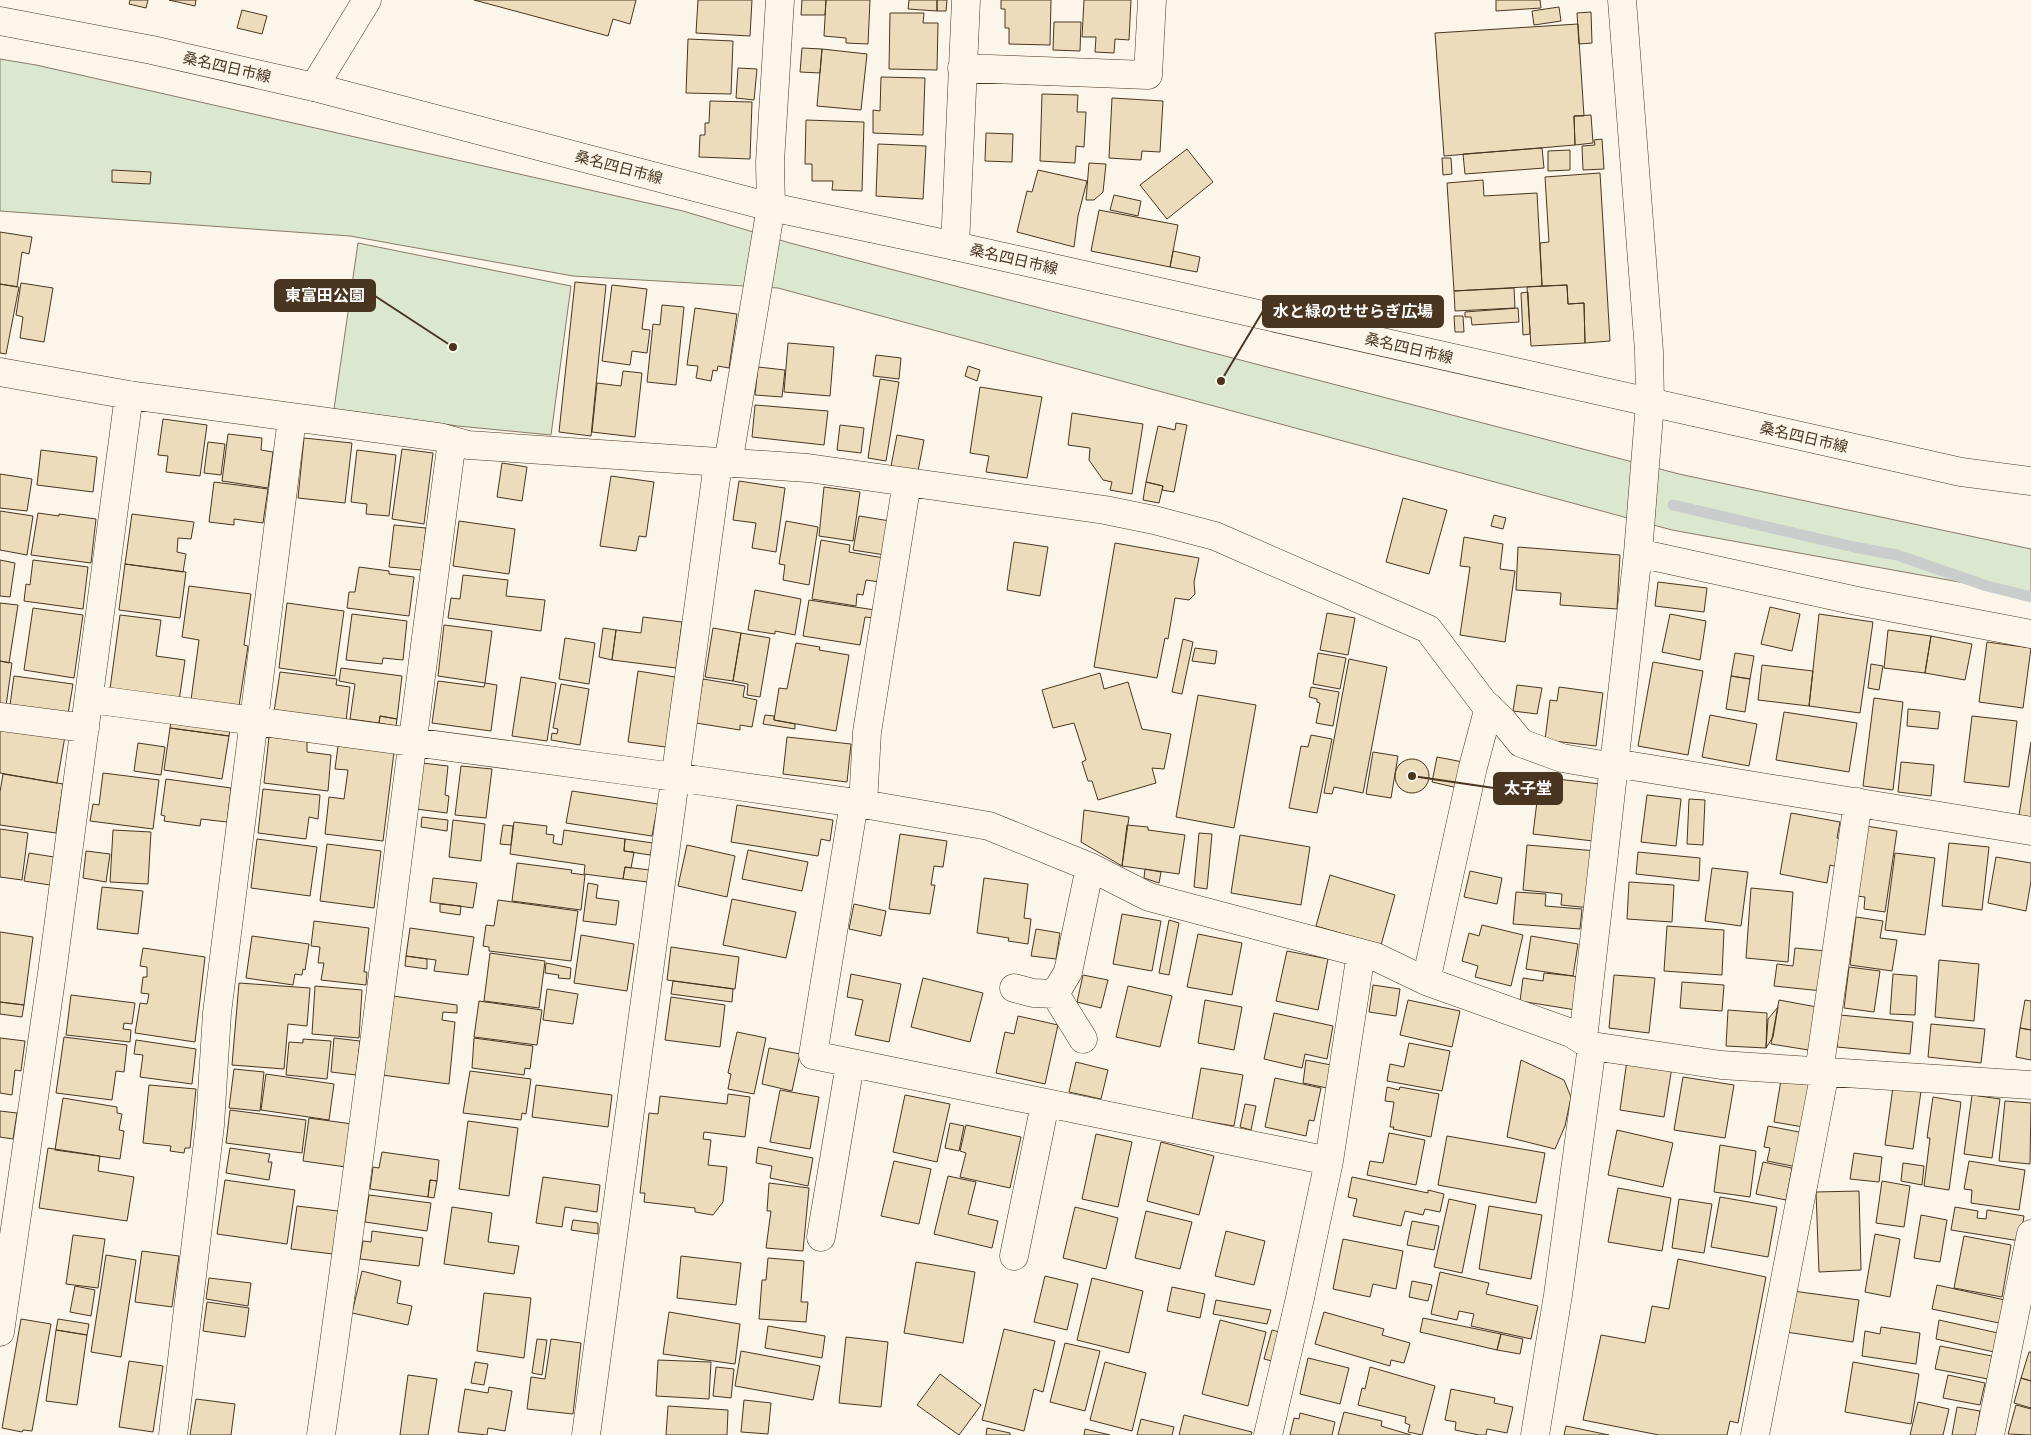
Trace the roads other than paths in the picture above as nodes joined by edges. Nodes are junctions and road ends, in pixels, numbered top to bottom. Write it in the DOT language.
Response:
graph roads {
  1 [pos="367,0"];
  2 [pos="780,0"];
  3 [pos="966,0"];
  4 [pos="1152,0"];
  5 [pos="1622,0"];
  6 [pos="0,21"];
  7 [pos="962,68"];
  8 [pos="314,87"];
  9 [pos="771,207"];
  10 [pos="955,246"];
  11 [pos="0,372"];
  12 [pos="129,395"];
  13 [pos="1650,403"];
  14 [pos="292,418"];
  15 [pos="452,441"];
  16 [pos="723,463"];
  17 [pos="2031,481"];
  18 [pos="907,482"];
  19 [pos="1639,544"];
  20 [pos="2031,634"];
  21 [pos="90,699"];
  22 [pos="1489,707"];
  23 [pos="0,717"];
  24 [pos="253,722"];
  25 [pos="85,728"];
  26 [pos="412,741"];
  27 [pos="1614,765"];
  28 [pos="675,777"];
  29 [pos="1858,802"];
  30 [pos="858,803"];
  31 [pos="2031,831"];
  32 [pos="1090,868"];
  33 [pos="1362,953"];
  34 [pos="1426,981"];
  35 [pos="1014,988"];
  36 [pos="1055,994"];
  37 [pos="1083,1039"];
  38 [pos="1588,1043"];
  39 [pos="850,1064"];
  40 [pos="1822,1072"];
  41 [pos="2031,1085"];
  42 [pos="1045,1104"];
  43 [pos="1328,1161"];
  44 [pos="2031,1234"];
  45 [pos="821,1237"];
  46 [pos="1014,1256"];
  47 [pos="0,1332"];
  48 [pos="172,1435"];
  49 [pos="320,1435"];
  50 [pos="586,1435"];
  51 [pos="1268,1435"];
  52 [pos="1535,1435"];
  53 [pos="1756,1435"];
  54 [pos="1990,1435"];
  1 -- 8 [label="street"];
  2 -- 9 [label="street"];
  3 -- 7 [label="street"];
  4 -- 7 [label="street"];
  5 -- 13 [label="street"];
  6 -- 8 [label="street, 桑名四日市線"];
  7 -- 10 [label="street"];
  8 -- 9 [label="street, 桑名四日市線"];
  9 -- 10 [label="street, 桑名四日市線"];
  9 -- 16 [label="street"];
  10 -- 13 [label="street, 桑名四日市線"];
  11 -- 12 [label="street"];
  12 -- 14 [label="street"];
  12 -- 21 [label="street"];
  13 -- 17 [label="street, 桑名四日市線"];
  13 -- 19 [label="street"];
  14 -- 15 [label="street"];
  14 -- 24 [label="street"];
  15 -- 16 [label="street"];
  15 -- 26 [label="street"];
  16 -- 18 [label="street"];
  16 -- 28 [label="street"];
  18 -- 22 [label="street"];
  18 -- 30 [label="street"];
  19 -- 20 [label="street"];
  19 -- 27 [label="street"];
  21 -- 24 [label="street"];
  21 -- 25 [label="street"];
  22 -- 27 [label="street"];
  22 -- 34 [label="street"];
  23 -- 25 [label="street"];
  24 -- 26 [label="street"];
  24 -- 48 [label="street"];
  25 -- 47 [label="street"];
  26 -- 28 [label="street"];
  26 -- 49 [label="street"];
  27 -- 29 [label="street"];
  27 -- 38 [label="street"];
  28 -- 30 [label="street"];
  28 -- 50 [label="street"];
  29 -- 31 [label="street"];
  29 -- 40 [label="street"];
  30 -- 32 [label="street"];
  30 -- 39 [label="street"];
  32 -- 33 [label="street"];
  32 -- 36 [label="street"];
  33 -- 34 [label="street"];
  33 -- 43 [label="street"];
  34 -- 38 [label="street"];
  35 -- 36 [label="street"];
  36 -- 37 [label="street"];
  38 -- 40 [label="street"];
  38 -- 52 [label="street"];
  39 -- 42 [label="street"];
  39 -- 45 [label="street"];
  40 -- 41 [label="street"];
  40 -- 53 [label="street"];
  42 -- 43 [label="street"];
  42 -- 46 [label="street"];
  43 -- 51 [label="street"];
  44 -- 54 [label="street"];
}
